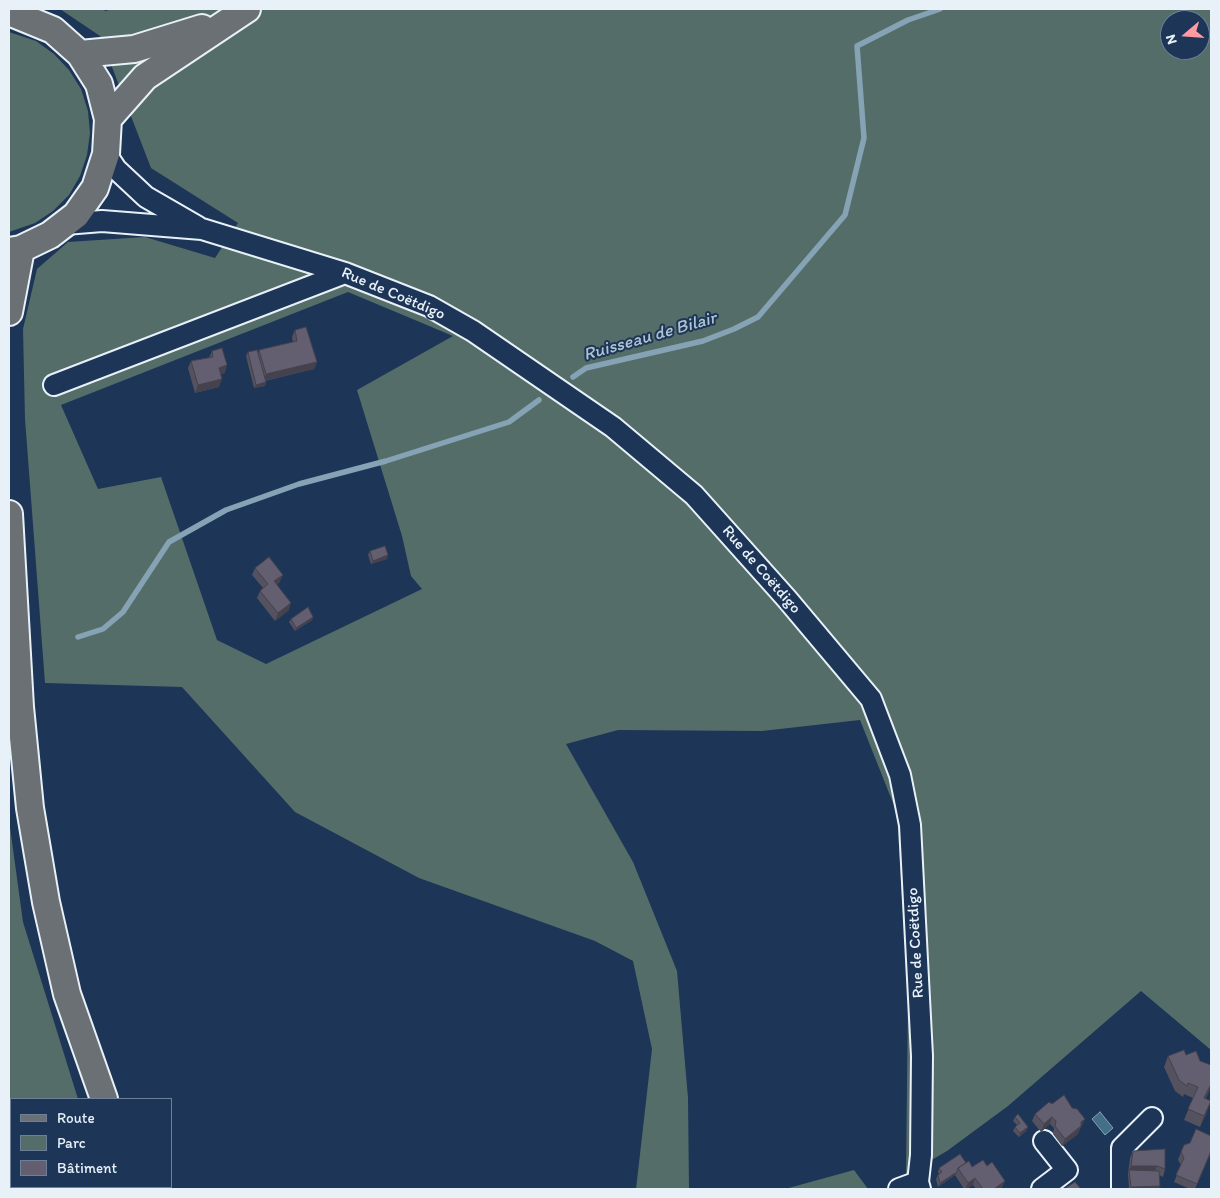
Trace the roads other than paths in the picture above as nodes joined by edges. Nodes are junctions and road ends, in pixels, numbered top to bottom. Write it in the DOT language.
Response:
graph roads {
  1 [pos="9,12"];
  2 [pos="238,14"];
  3 [pos="36,16"];
  4 [pos="80,54"];
  5 [pos="108,119"];
  6 [pos="106,154"];
  7 [pos="65,224"];
  8 [pos="202,230"];
  9 [pos="15,250"];
  10 [pos="345,272"];
  11 [pos="9,312"];
  12 [pos="54,386"];
  13 [pos="9,514"];
  14 [pos="104,1098"];
  15 [pos="1152,1118"];
  16 [pos="1044,1141"];
  17 [pos="919,1186"];
  18 [pos="899,1189"];
  19 [pos="1042,1189"];
  20 [pos="1122,1189"];
  1 -- 3 [label="main road"];
  2 -- 4 [label="main road"];
  2 -- 5 [label="main road"];
  3 -- 4 [label="main road"];
  4 -- 5 [label="main road"];
  5 -- 6 [label="main road"];
  6 -- 7 [label="main road"];
  6 -- 8 [label="street, Rue de Coëtdigo"];
  7 -- 8 [label="street, Rue de Coëtdigo"];
  7 -- 9 [label="main road"];
  8 -- 10 [label="street, Rue de Coëtdigo"];
  9 -- 11 [label="main road"];
  10 -- 12 [label="street"];
  10 -- 17 [label="street, Rue de Coëtdigo"];
  13 -- 14 [label="main road"];
  15 -- 20 [label="street"];
  16 -- 19 [label="street"];
  17 -- 18 [label="street"];
}
